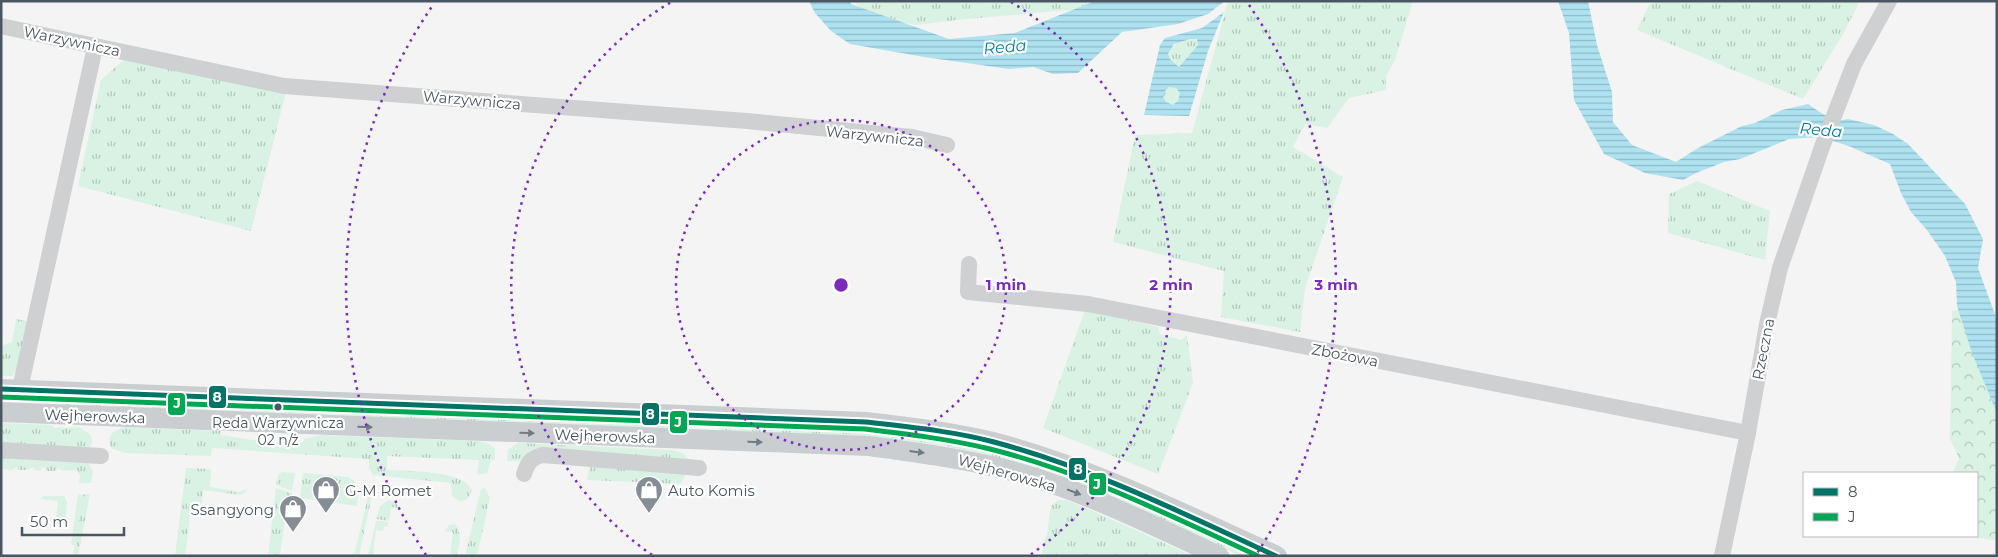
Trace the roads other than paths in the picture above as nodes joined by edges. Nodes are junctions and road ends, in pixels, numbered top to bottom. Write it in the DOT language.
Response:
graph roads {
  1 [pos="1889,1"];
  2 [pos="1,26"];
  3 [pos="95,46"];
  4 [pos="947,145"];
  5 [pos="969,264"];
  6 [pos="11,389"];
  7 [pos="1,412"];
  8 [pos="1748,433"];
  9 [pos="1,450"];
  10 [pos="101,456"];
  11 [pos="699,468"];
  12 [pos="524,474"];
  13 [pos="1219,556"];
  14 [pos="1277,556"];
  15 [pos="1722,556"];
  1 -- 8 [label="street, Rzeczna"];
  2 -- 3 [label="street, Warzywnicza"];
  3 -- 4 [label="street, Warzywnicza"];
  3 -- 6 [label="street"];
  5 -- 8 [label="street, Zbożowa"];
  6 -- 14 [label="main road, Wejherowska"];
  7 -- 13 [label="main road, Wejherowska, one-way"];
  8 -- 15 [label="street, Rzeczna"];
  9 -- 10 [label="street"];
  11 -- 12 [label="street"];
}
